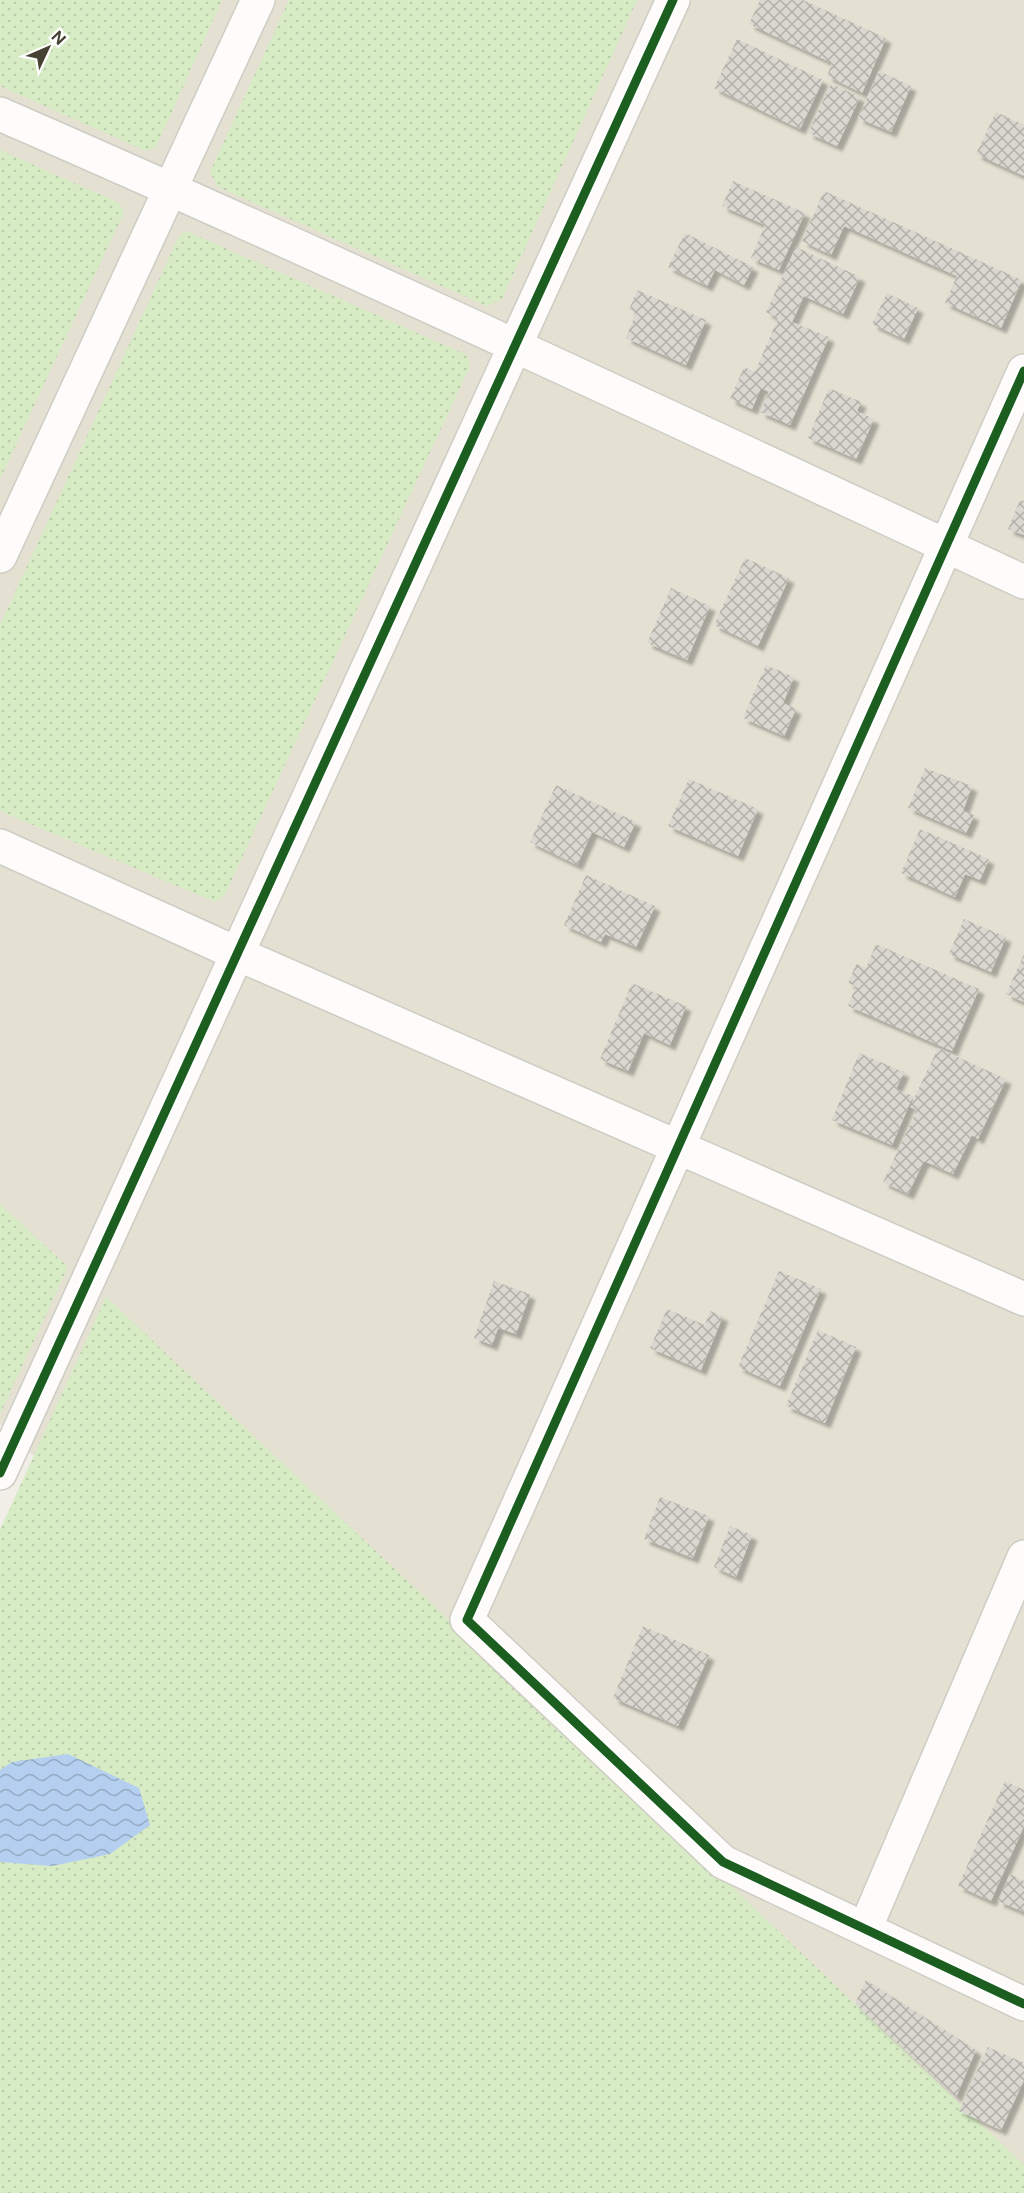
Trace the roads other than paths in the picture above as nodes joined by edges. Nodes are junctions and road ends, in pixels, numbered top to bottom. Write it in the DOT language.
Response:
graph roads {
  1 [pos="258,0"];
  2 [pos="673,0"];
  3 [pos="0,114"];
  4 [pos="170,188"];
  5 [pos="515,346"];
  6 [pos="1024,371"];
  7 [pos="946,546"];
  8 [pos="0,556"];
  9 [pos="1024,582"];
  10 [pos="0,846"];
  11 [pos="238,954"];
  12 [pos="678,1147"];
  13 [pos="1024,1299"];
  14 [pos="0,1473"];
  15 [pos="1024,1557"];
  16 [pos="865,1929"];
  17 [pos="1024,2004"];
  1 -- 4 [label="street"];
  2 -- 5 [label="street"];
  3 -- 4 [label="street"];
  4 -- 5 [label="street"];
  4 -- 8 [label="street"];
  5 -- 7 [label="street"];
  5 -- 11 [label="street"];
  6 -- 7 [label="street"];
  7 -- 9 [label="street"];
  7 -- 12 [label="street"];
  10 -- 11 [label="street"];
  11 -- 12 [label="street"];
  11 -- 14 [label="street"];
  12 -- 13 [label="street"];
  12 -- 16 [label="street"];
  15 -- 16 [label="street"];
  16 -- 17 [label="street"];
}
